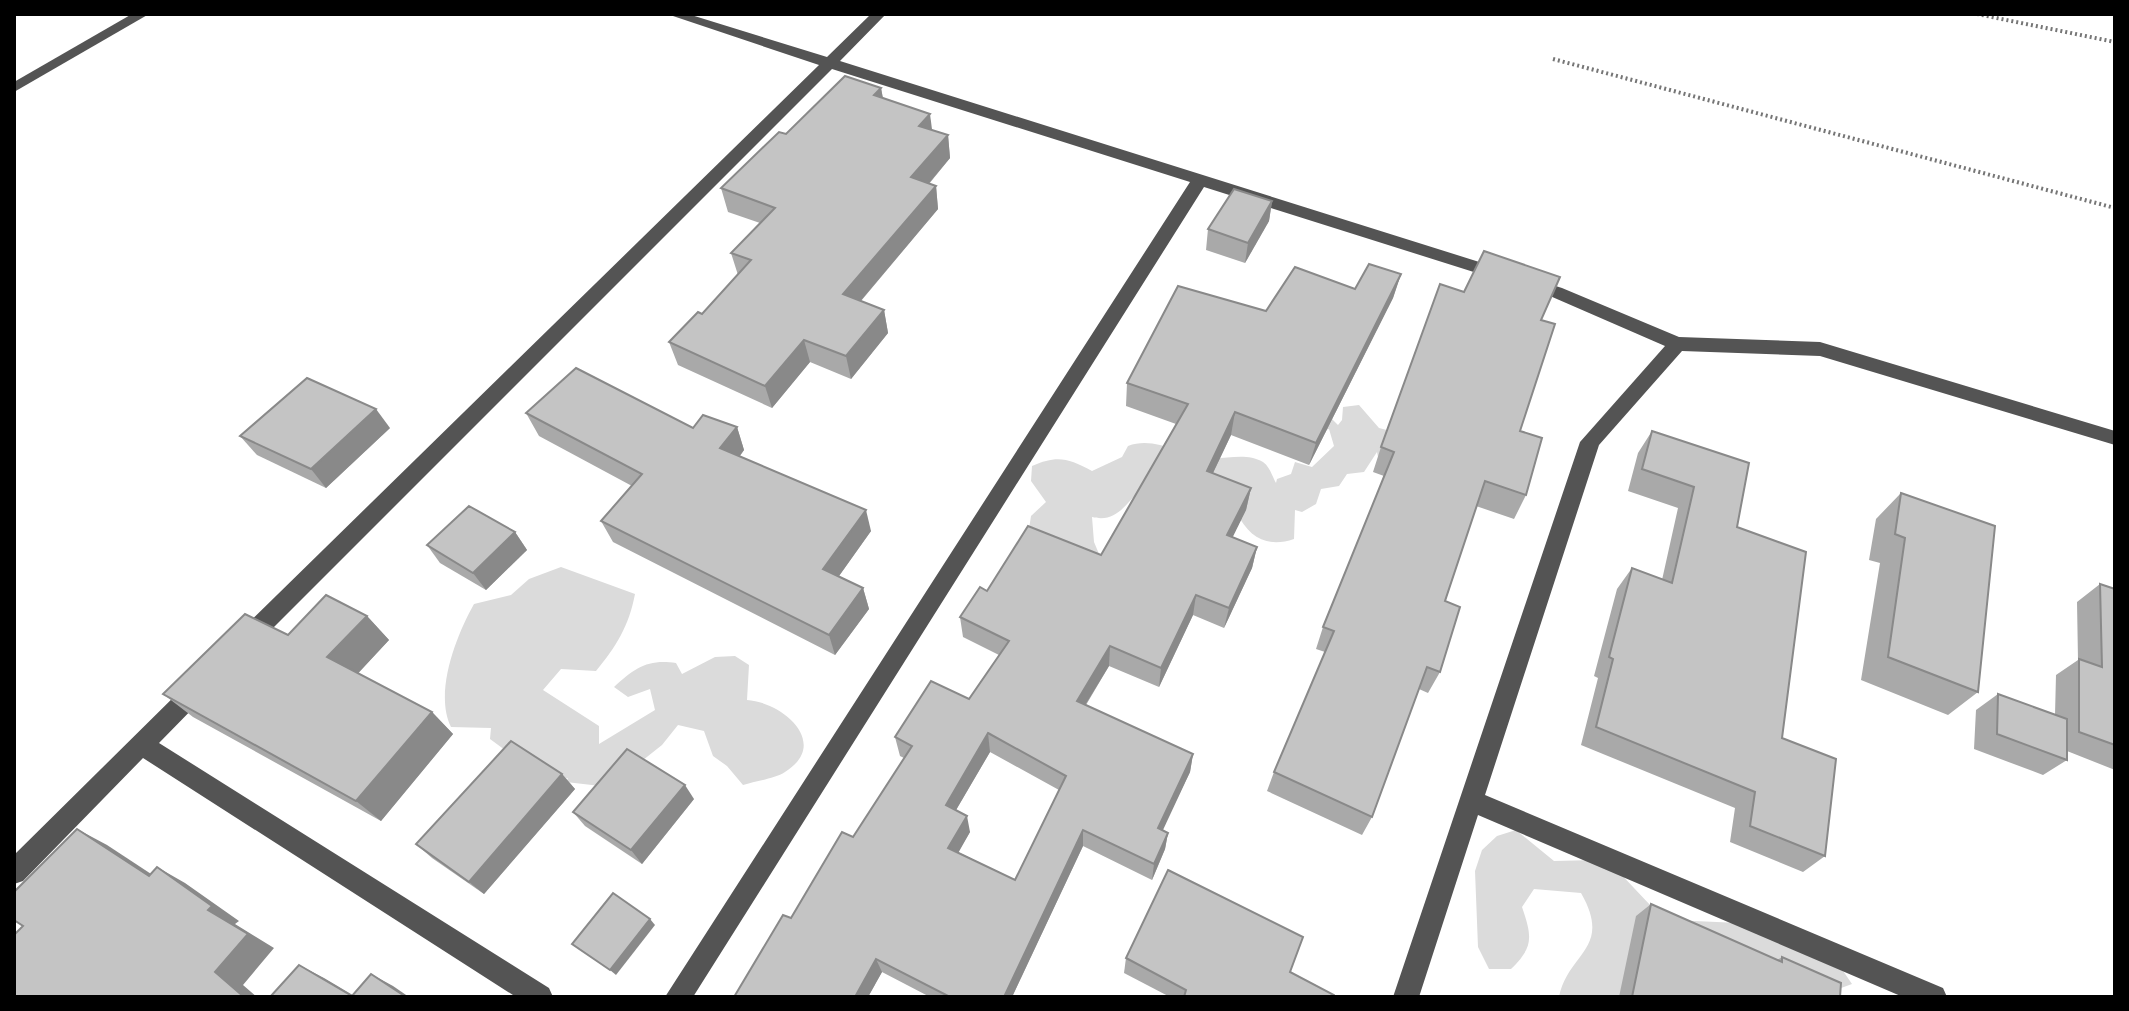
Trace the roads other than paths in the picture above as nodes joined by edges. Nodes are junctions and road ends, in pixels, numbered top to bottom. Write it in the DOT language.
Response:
graph roads {
  1 [pos="142,14"];
  2 [pos="674,14"];
  3 [pos="879,14"];
  4 [pos="829,64"];
  5 [pos="14,88"];
  6 [pos="1201,178"];
  7 [pos="1677,344"];
  8 [pos="2115,438"];
  9 [pos="231,655"];
  10 [pos="209,677"];
  11 [pos="141,744"];
  12 [pos="1469,800"];
  13 [pos="14,872"];
  14 [pos="540,997"];
  15 [pos="678,997"];
  16 [pos="1406,997"];
  17 [pos="1934,997"];
  1 -- 5 [label="street"];
  2 -- 4 [label="street"];
  3 -- 4 [label="street"];
  4 -- 6 [label="street"];
  4 -- 9 [label="street"];
  6 -- 7 [label="street"];
  6 -- 15 [label="street"];
  7 -- 8 [label="street"];
  7 -- 12 [label="street"];
  10 -- 11 [label="street"];
  11 -- 13 [label="street"];
  11 -- 14 [label="street"];
  12 -- 16 [label="street"];
  12 -- 17 [label="street"];
}
